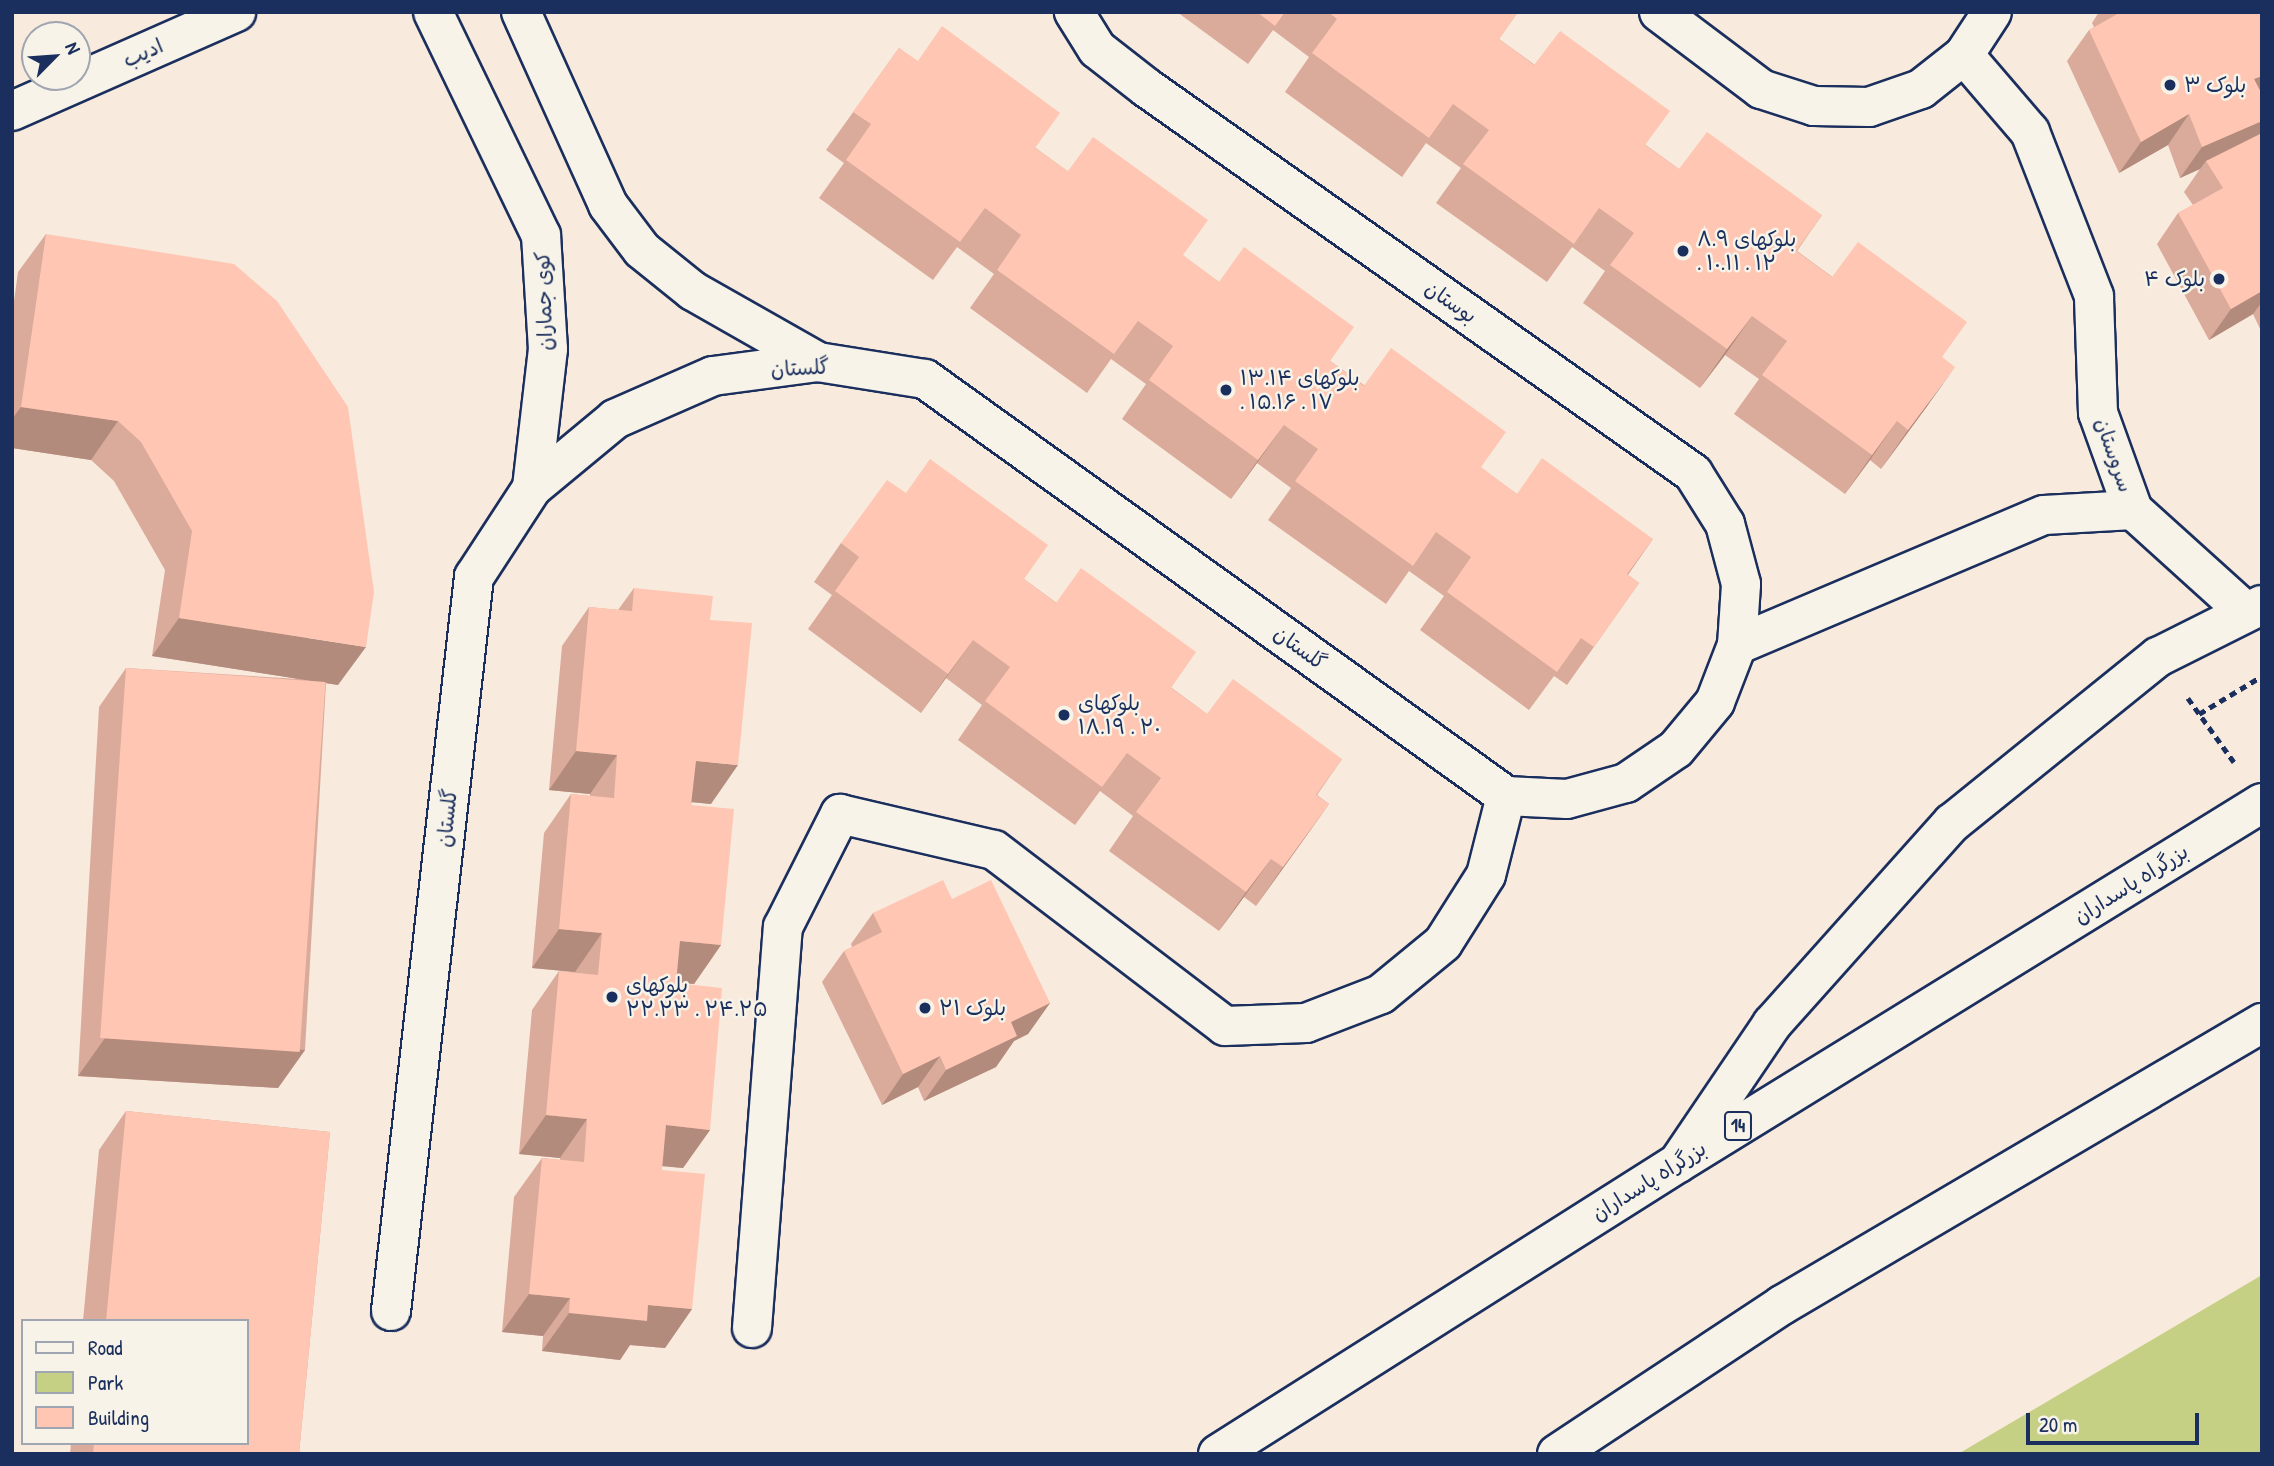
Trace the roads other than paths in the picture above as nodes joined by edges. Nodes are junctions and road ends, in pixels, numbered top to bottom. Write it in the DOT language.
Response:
graph roads {
  1 [pos="236,12"];
  2 [pos="433,12"];
  3 [pos="522,12"];
  4 [pos="1074,12"];
  5 [pos="1659,12"];
  6 [pos="1992,12"];
  7 [pos="1964,55"];
  8 [pos="12,111"];
  9 [pos="818,362"];
  10 [pos="532,488"];
  11 [pos="2133,510"];
  12 [pos="2254,609"];
  13 [pos="1737,645"];
  14 [pos="1506,796"];
  15 [pos="2262,803"];
  16 [pos="2262,1023"];
  17 [pos="1678,1163"];
  18 [pos="391,1311"];
  19 [pos="752,1328"];
  20 [pos="1218,1454"];
  21 [pos="1557,1454"];
  1 -- 8 [label="main road, ادیب"];
  2 -- 10 [label="main road, کوی جماران"];
  3 -- 9 [label="main road"];
  4 -- 13 [label="main road, بوستان"];
  5 -- 7 [label="main road"];
  6 -- 7 [label="main road"];
  7 -- 11 [label="main road, سروستان"];
  9 -- 10 [label="main road, گلستان"];
  9 -- 14 [label="main road, گلستان"];
  10 -- 18 [label="main road, گلستان"];
  11 -- 12 [label="main road"];
  11 -- 13 [label="main road, سروستان"];
  12 -- 17 [label="main road"];
  13 -- 14 [label="main road"];
  14 -- 19 [label="main road"];
  15 -- 17 [label="main road, بزرگراه پاسداران / 14"];
  16 -- 21 [label="main road"];
  17 -- 20 [label="main road, بزرگراه پاسداران / 14"];
}
